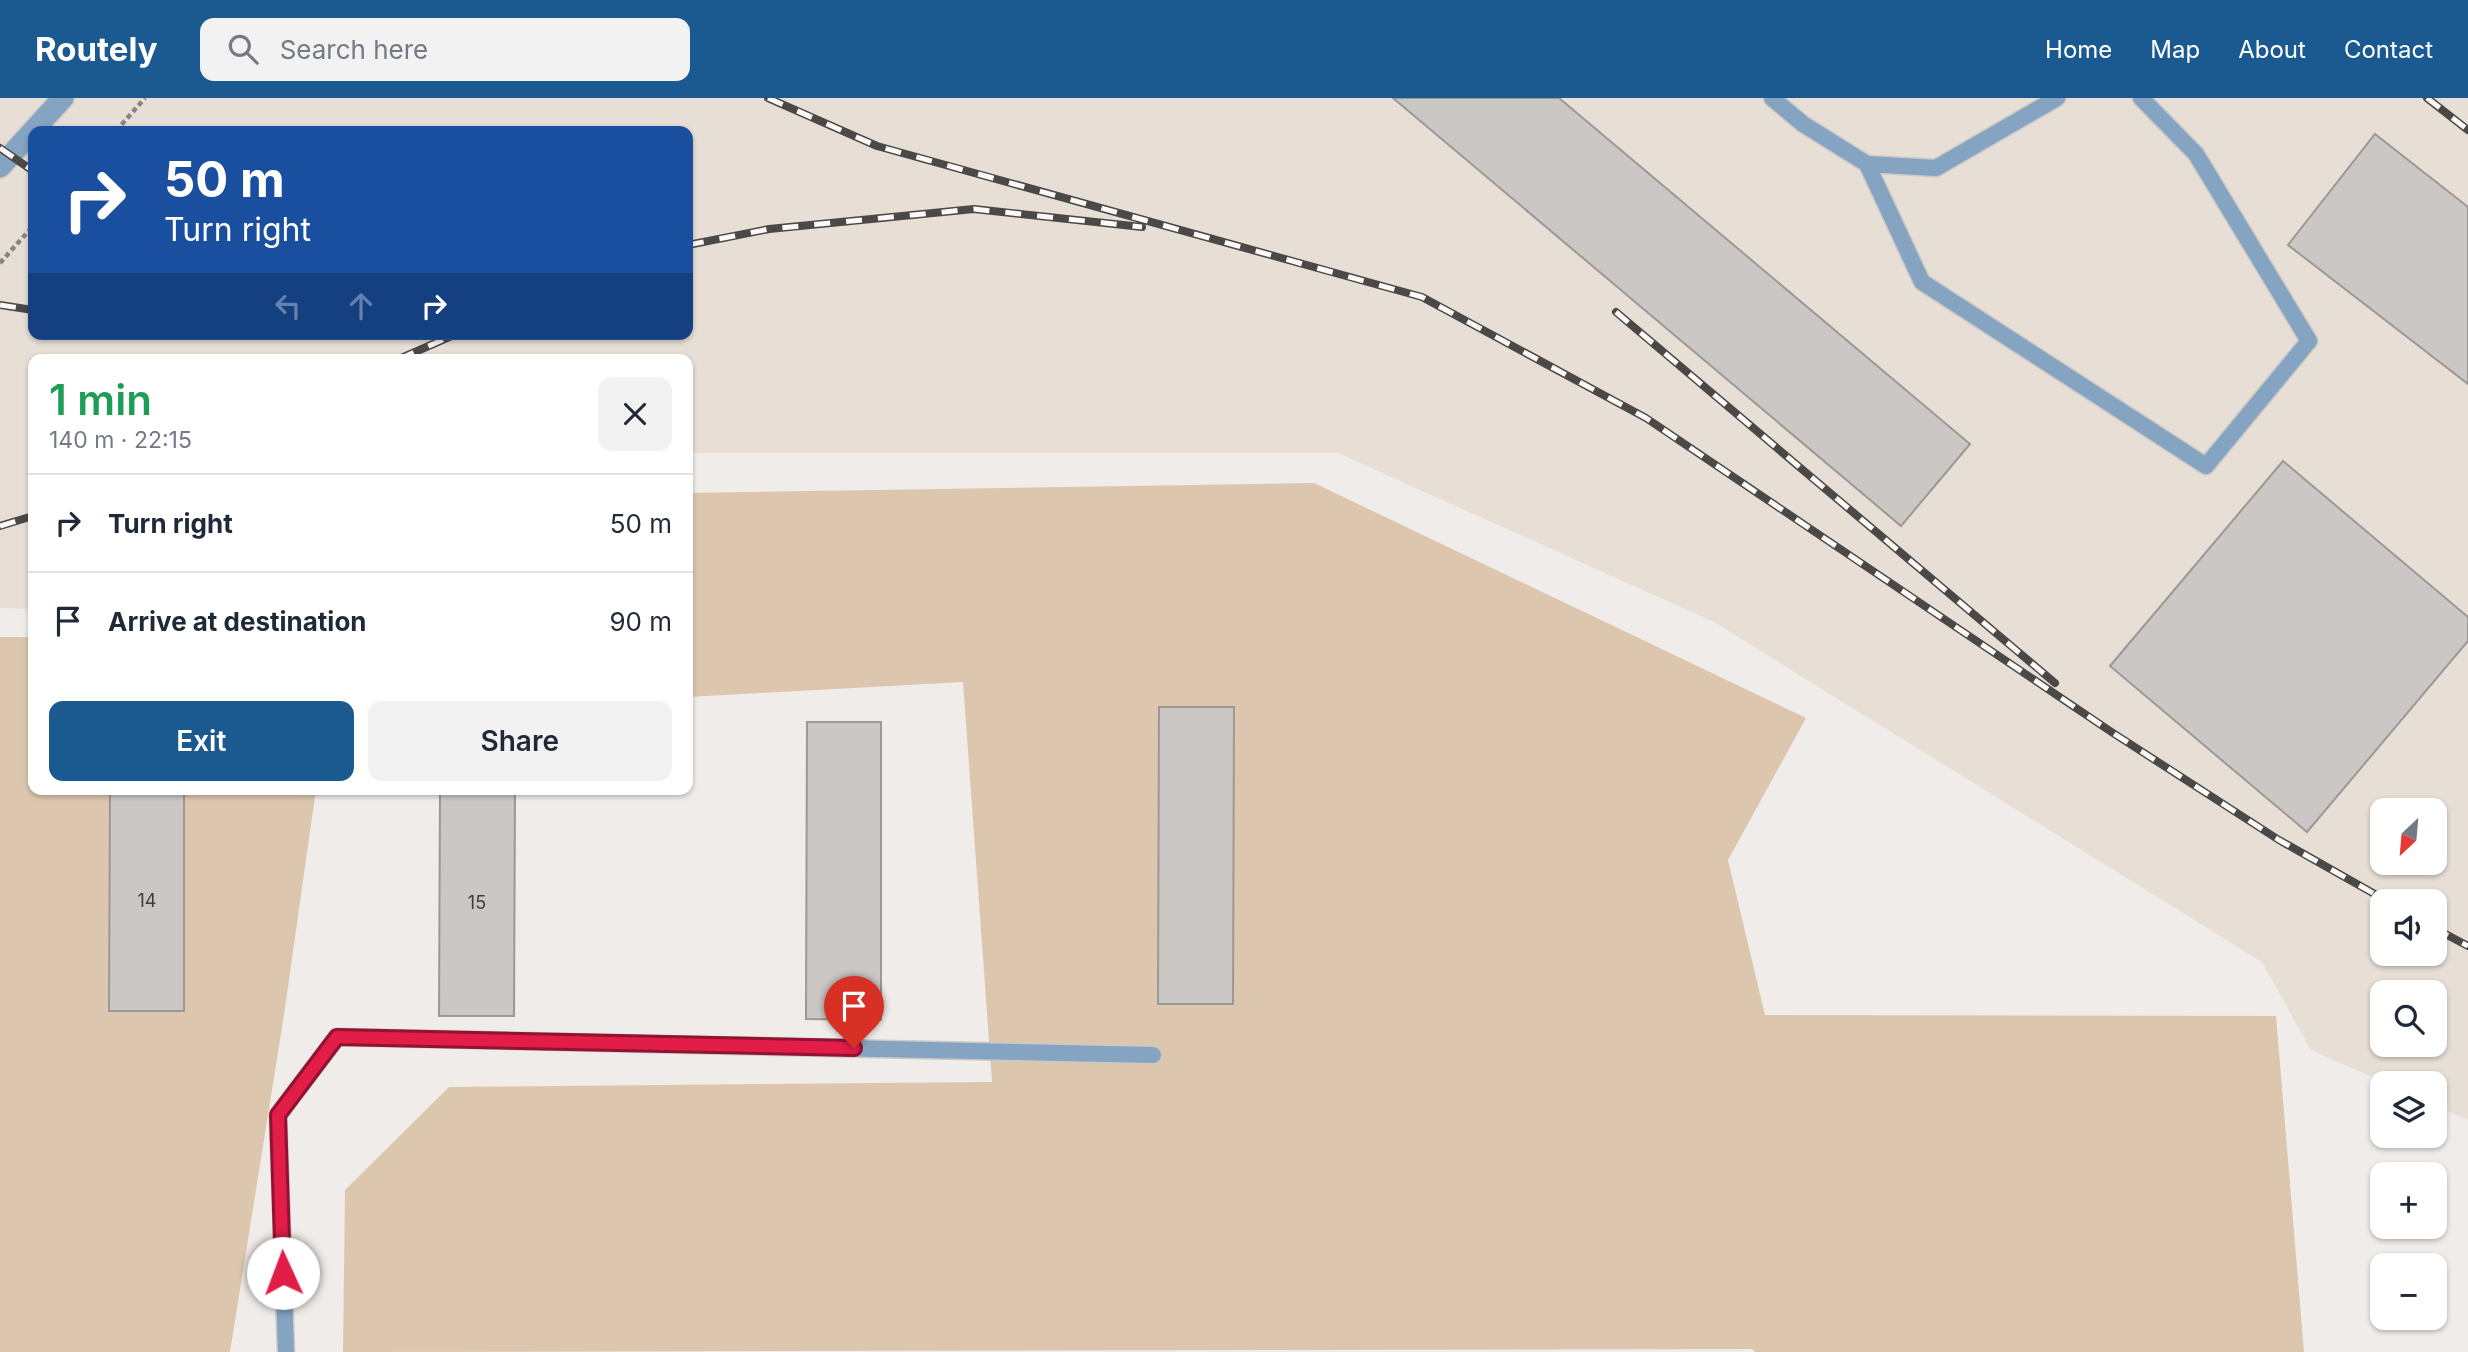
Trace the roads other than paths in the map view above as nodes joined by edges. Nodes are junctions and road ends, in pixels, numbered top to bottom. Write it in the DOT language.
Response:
graph roads {
  1 [pos="63,98"];
  2 [pos="1772,98"];
  3 [pos="2057,98"];
  4 [pos="2141,98"];
  5 [pos="37,126"];
  6 [pos="28,136"];
  7 [pos="1867,164"];
  8 [pos="0,167"];
  9 [pos="1153,1055"];
  10 [pos="286,1352"];
  1 -- 5 [label="street"];
  2 -- 7 [label="lane"];
  3 -- 7 [label="lane"];
  4 -- 7 [label="lane"];
  6 -- 8 [label="street"];
  9 -- 10 [label="lane"];
}
